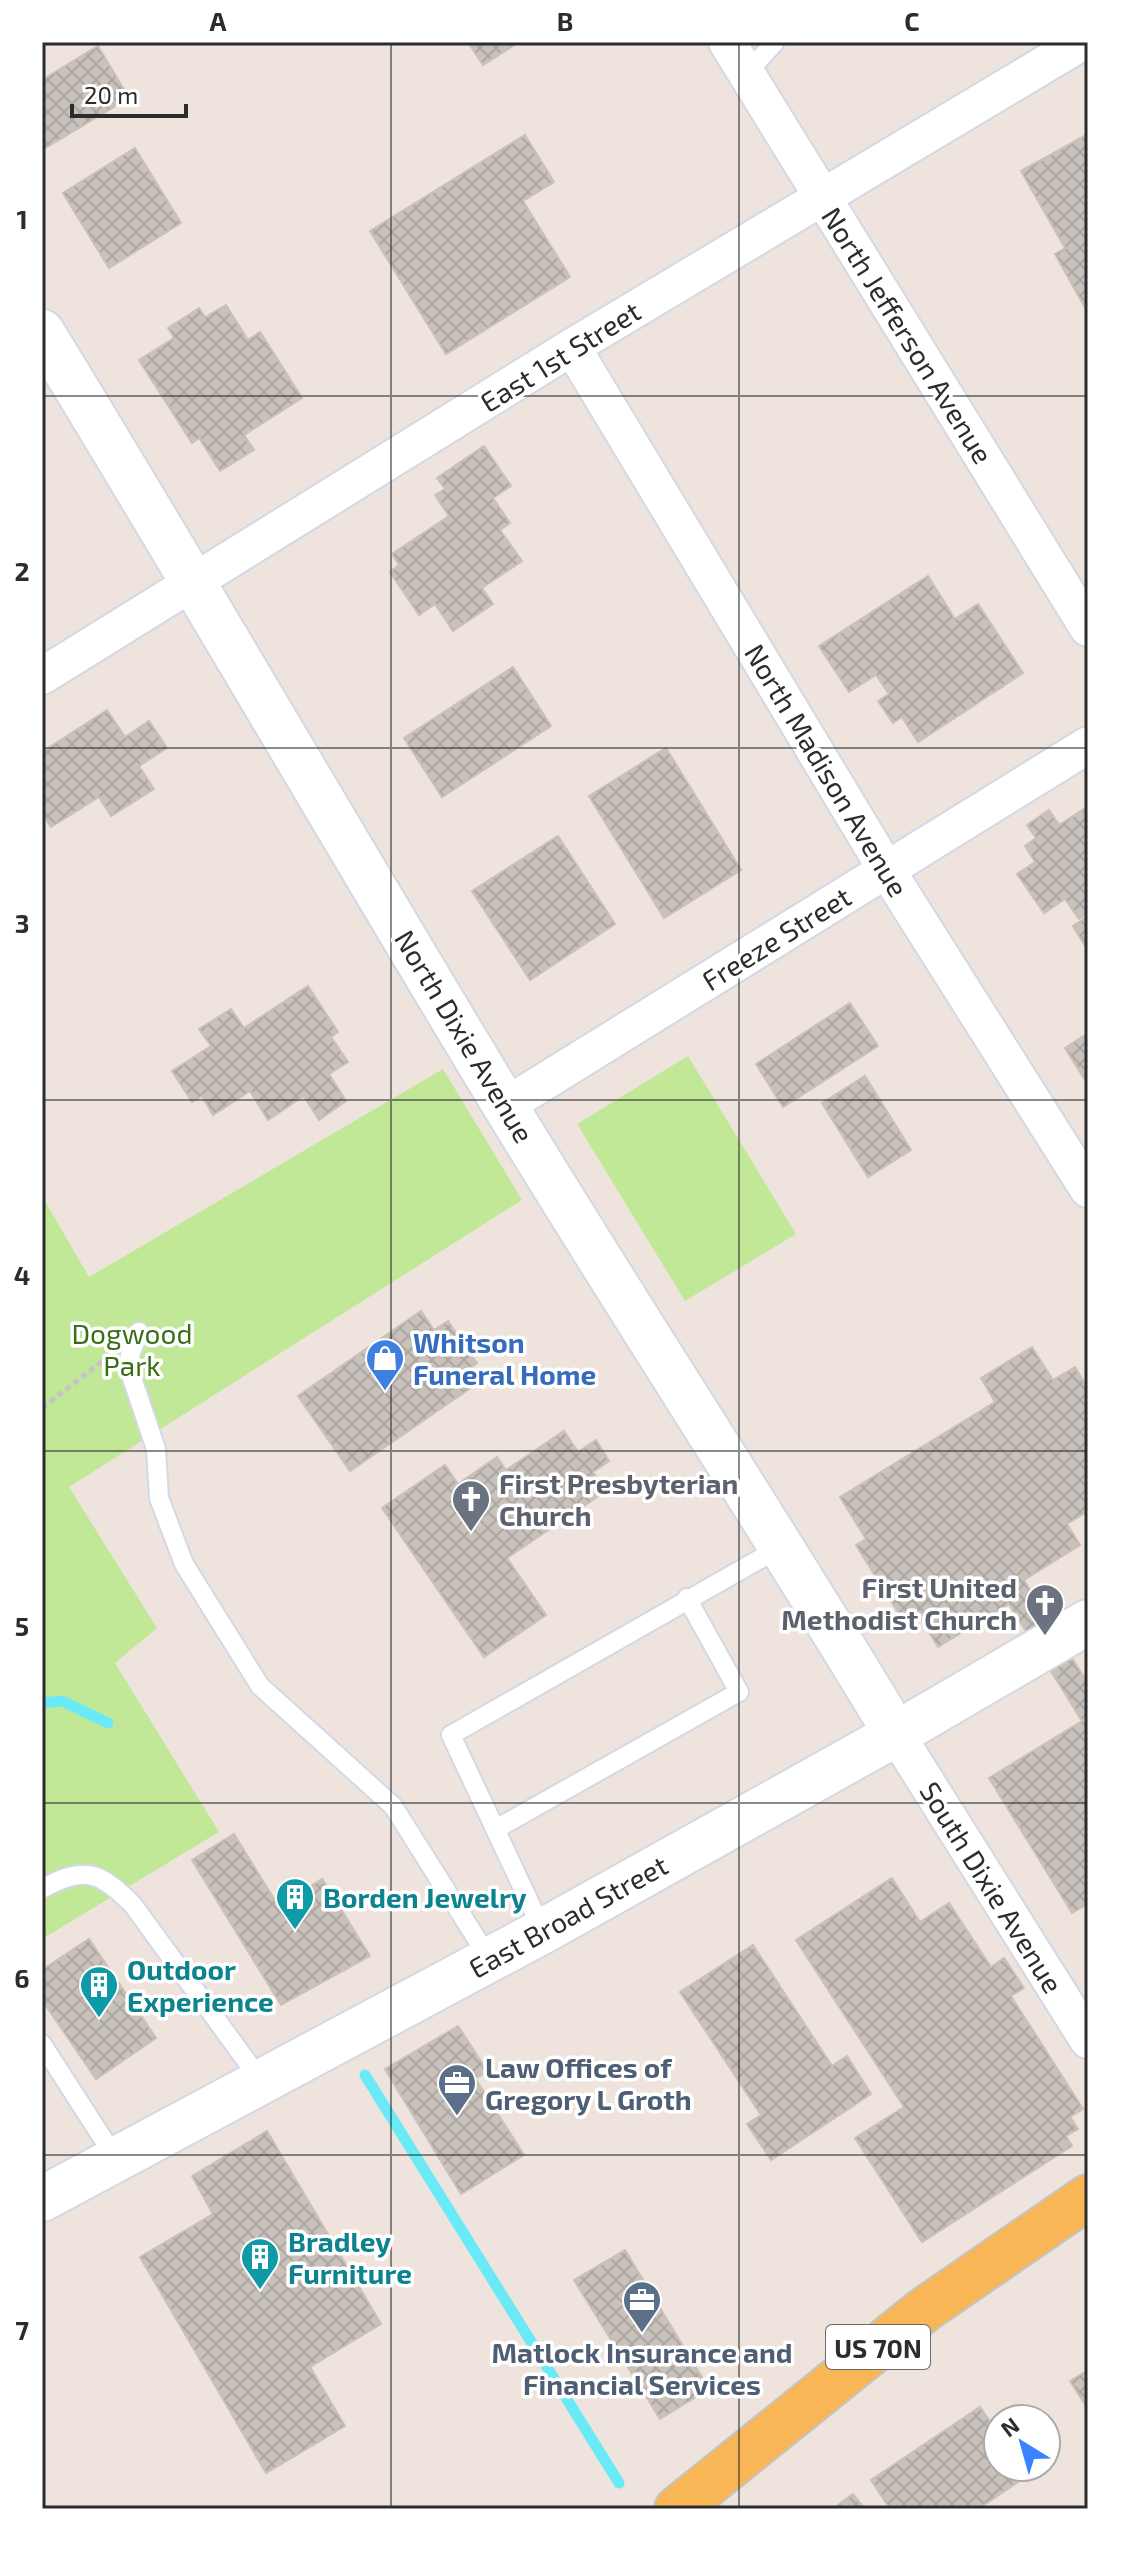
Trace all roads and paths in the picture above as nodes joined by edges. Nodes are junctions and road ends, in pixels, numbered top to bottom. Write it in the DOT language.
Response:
graph roads {
  1 [pos="727,42"];
  2 [pos="775,42"];
  3 [pos="1082,42"];
  4 [pos="746,74"];
  5 [pos="823,196"];
  6 [pos="42,332"];
  7 [pos="572,347"];
  8 [pos="196,583"];
  9 [pos="1088,628"];
  10 [pos="42,676"];
  11 [pos="1088,745"];
  12 [pos="886,869"];
  13 [pos="505,1106"];
  14 [pos="1088,1189"];
  15 [pos="139,1332"];
  16 [pos="42,1408"];
  17 [pos="783,1545"];
  18 [pos="687,1598"];
  19 [pos="1088,1622"];
  20 [pos="896,1734"];
  21 [pos="496,1829"];
  22 [pos="42,1889"];
  23 [pos="543,1931"];
  24 [pos="490,1960"];
  25 [pos="1088,2040"];
  26 [pos="42,2044"];
  27 [pos="261,2081"];
  28 [pos="116,2159"];
  29 [pos="1088,2197"];
  30 [pos="42,2199"];
  31 [pos="677,2509"];
  1 -- 4 [label="street, North Jefferson Avenue"];
  2 -- 4 [label="lane"];
  3 -- 5 [label="street, East 1st Street"];
  4 -- 5 [label="street, North Jefferson Avenue"];
  5 -- 7 [label="street, East 1st Street"];
  5 -- 9 [label="street, North Jefferson Avenue"];
  6 -- 8 [label="street, North Dixie Avenue"];
  7 -- 8 [label="street, East 1st Street"];
  7 -- 12 [label="street, North Madison Avenue"];
  8 -- 10 [label="street, East 1st Street"];
  8 -- 13 [label="street, North Dixie Avenue"];
  11 -- 12 [label="street, Freeze Street"];
  12 -- 13 [label="street, Freeze Street"];
  12 -- 14 [label="street, North Madison Avenue"];
  13 -- 17 [label="street, North Dixie Avenue"];
  15 -- 16 [label="path"];
  15 -- 24 [label="lane"];
  17 -- 18 [label="lane"];
  17 -- 20 [label="street, North Dixie Avenue"];
  18 -- 21 [label="lane"];
  18 -- 21 [label="lane"];
  19 -- 20 [label="street, East Broad Street"];
  20 -- 23 [label="street, East Broad Street"];
  20 -- 25 [label="street, South Dixie Avenue"];
  21 -- 23 [label="lane"];
  22 -- 27 [label="lane"];
  23 -- 24 [label="street, East Broad Street"];
  24 -- 27 [label="street, East Broad Street"];
  26 -- 28 [label="lane"];
  27 -- 28 [label="street, East Broad Street"];
  28 -- 30 [label="street, East Broad Street"];
  29 -- 31 [label="main road, US 70N"];
}
